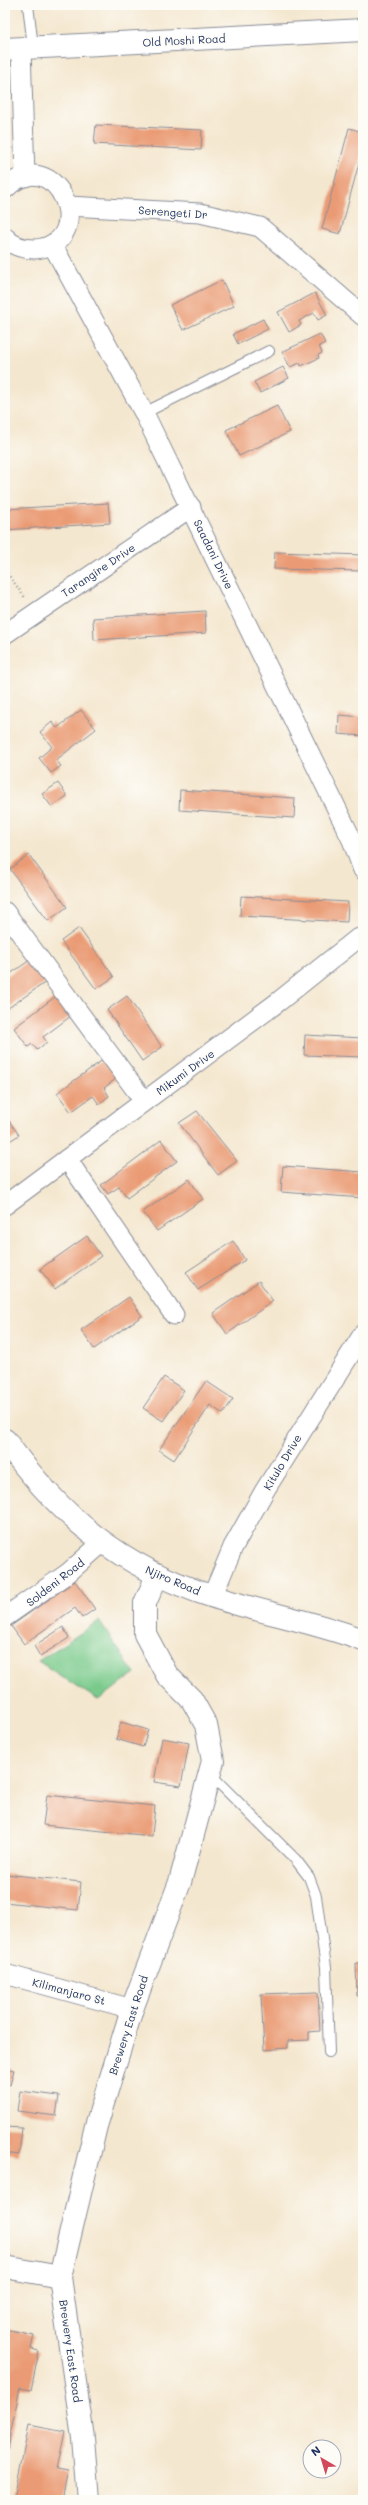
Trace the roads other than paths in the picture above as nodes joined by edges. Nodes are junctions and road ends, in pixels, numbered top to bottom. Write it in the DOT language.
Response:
graph roads {
  1 [pos="28,5"];
  2 [pos="363,30"];
  3 [pos="20,48"];
  4 [pos="25,177"];
  5 [pos="5,189"];
  6 [pos="68,206"];
  7 [pos="5,237"];
  8 [pos="52,244"];
  9 [pos="363,316"];
  10 [pos="268,351"];
  11 [pos="144,413"];
  12 [pos="191,507"];
  13 [pos="5,634"];
  14 [pos="357,837"];
  15 [pos="363,870"];
  16 [pos="5,912"];
  17 [pos="363,937"];
  18 [pos="144,1101"];
  19 [pos="67,1159"];
  20 [pos="5,1205"];
  21 [pos="174,1315"];
  22 [pos="363,1334"];
  23 [pos="5,1440"];
  24 [pos="102,1543"];
  25 [pos="157,1576"];
  26 [pos="212,1597"];
  27 [pos="5,1617"];
  28 [pos="363,1640"];
  29 [pos="210,1774"];
  30 [pos="5,1974"];
  31 [pos="132,2009"];
  32 [pos="329,2052"];
  33 [pos="5,2267"];
  34 [pos="60,2277"];
  35 [pos="88,2500"];
  1 -- 3 [label="lane"];
  2 -- 3 [label="street, Old Moshi Road"];
  3 -- 4 [label="street"];
  4 -- 5 [label="street"];
  4 -- 6 [label="street"];
  6 -- 8 [label="street"];
  6 -- 9 [label="street, Serengeti Dr"];
  7 -- 8 [label="street"];
  8 -- 11 [label="street, Saadani Drive"];
  10 -- 11 [label="lane"];
  11 -- 12 [label="street, Saadani Drive"];
  12 -- 13 [label="street, Tarangire Drive"];
  12 -- 14 [label="street, Saadani Drive"];
  14 -- 15 [label="street, Saadani Drive"];
  16 -- 18 [label="street"];
  17 -- 18 [label="street, Mikumi Drive"];
  18 -- 19 [label="street, Mikumi Drive"];
  19 -- 20 [label="street, Mikumi Drive"];
  19 -- 21 [label="street"];
  22 -- 26 [label="street, Kitulo Drive"];
  23 -- 24 [label="street, Njiro Road"];
  24 -- 25 [label="street, Njiro Road"];
  24 -- 27 [label="street, Soldeni Road"];
  25 -- 26 [label="street, Njiro Road"];
  25 -- 29 [label="street, Brewery East Road"];
  26 -- 28 [label="street, Njiro Road"];
  29 -- 31 [label="street, Brewery East Road"];
  29 -- 32 [label="lane"];
  30 -- 31 [label="street, Kilimanjaro St"];
  31 -- 34 [label="street, Brewery East Road"];
  33 -- 34 [label="street"];
  34 -- 35 [label="street, Brewery East Road"];
}
